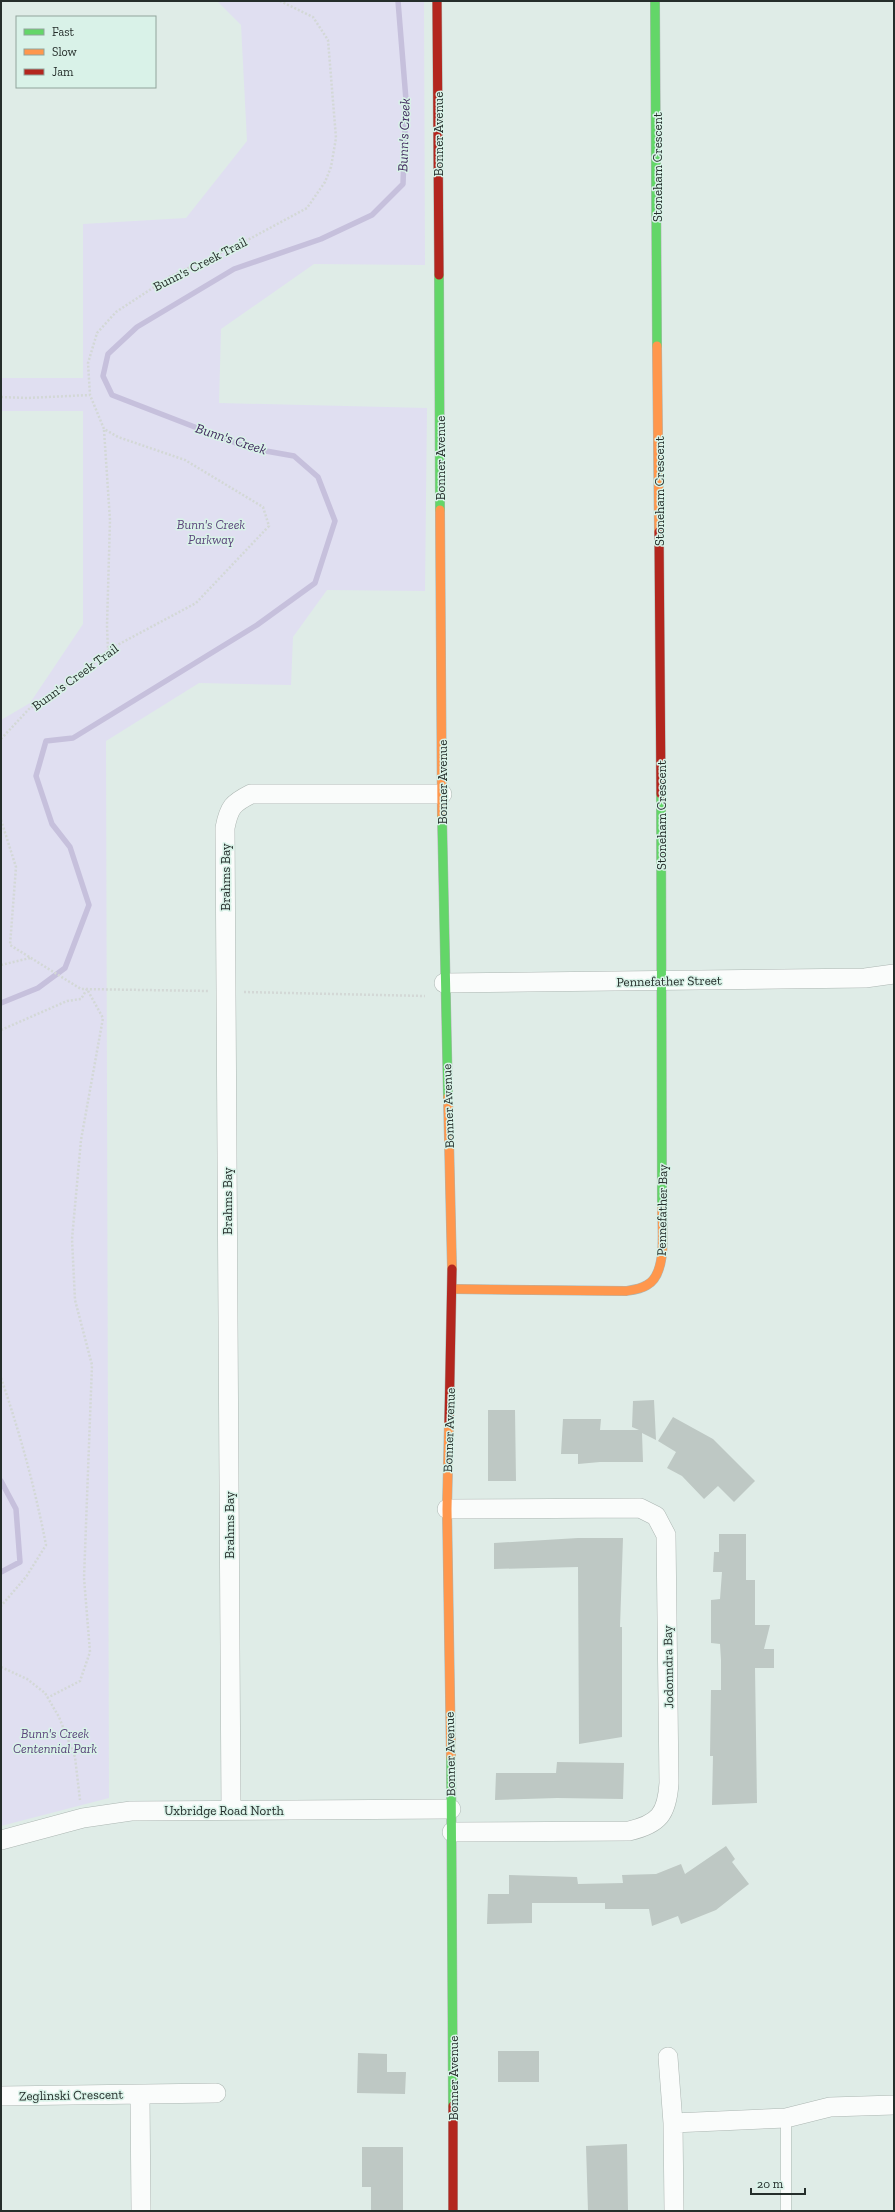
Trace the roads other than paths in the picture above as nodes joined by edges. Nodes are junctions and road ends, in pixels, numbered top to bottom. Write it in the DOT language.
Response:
graph roads {
  1 [pos="437,1"];
  2 [pos="656,1"];
  3 [pos="442,794"];
  4 [pos="894,974"];
  5 [pos="662,982"];
  6 [pos="444,990"];
  7 [pos="453,1289"];
  8 [pos="447,1509"];
  9 [pos="451,1809"];
  10 [pos="231,1810"];
  11 [pos="452,1832"];
  12 [pos="1,1840"];
  13 [pos="668,2057"];
  14 [pos="216,2093"];
  15 [pos="140,2095"];
  16 [pos="1,2096"];
  17 [pos="894,2105"];
  18 [pos="786,2118"];
  19 [pos="673,2123"];
  20 [pos="142,2211"];
  21 [pos="453,2211"];
  22 [pos="674,2211"];
  23 [pos="786,2211"];
  1 -- 3 [label="street, Bonner Avenue"];
  2 -- 5 [label="street, Stoneham Crescent"];
  3 -- 6 [label="street, Bonner Avenue"];
  3 -- 10 [label="street, Brahms Bay"];
  4 -- 5 [label="street, Pennefather Street"];
  5 -- 6 [label="street, Pennefather Street"];
  5 -- 7 [label="street, Pennefather Bay"];
  6 -- 7 [label="street, Bonner Avenue"];
  7 -- 8 [label="street, Bonner Avenue"];
  8 -- 9 [label="street, Bonner Avenue"];
  8 -- 11 [label="street, Jodonndra Bay"];
  9 -- 10 [label="street, Uxbridge Road North"];
  9 -- 11 [label="street, Bonner Avenue"];
  10 -- 12 [label="street, Uxbridge Road North"];
  11 -- 21 [label="street, Bonner Avenue"];
  13 -- 19 [label="street"];
  14 -- 15 [label="street, Zeglinski Crescent"];
  15 -- 16 [label="street, Zeglinski Crescent"];
  15 -- 20 [label="street, Zeglinski Crescent"];
  17 -- 18 [label="street"];
  18 -- 19 [label="street"];
  18 -- 23 [label="lane"];
  19 -- 22 [label="street"];
}
